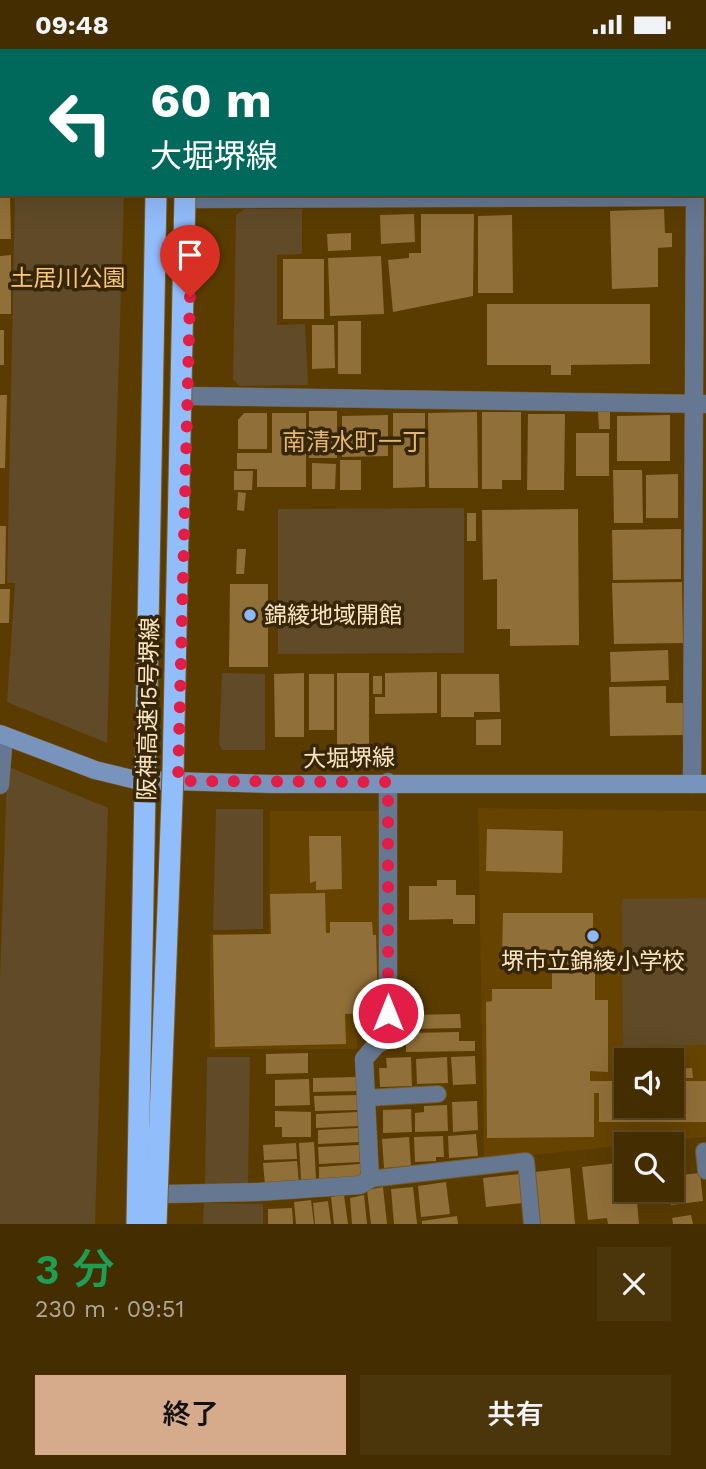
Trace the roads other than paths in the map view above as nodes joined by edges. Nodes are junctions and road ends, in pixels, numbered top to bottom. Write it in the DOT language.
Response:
graph roads {
  1 [pos="154,196"];
  2 [pos="154,196"];
  3 [pos="189,196"];
  4 [pos="695,196"];
  5 [pos="189,396"];
  6 [pos="701,404"];
  7 [pos="2,735"];
  8 [pos="136,780"];
  9 [pos="178,781"];
  10 [pos="388,782"];
  11 [pos="699,784"];
  12 [pos="0,785"];
  13 [pos="438,1094"];
  14 [pos="366,1098"];
  15 [pos="704,1151"];
  16 [pos="706,1171"];
  17 [pos="370,1179"];
  18 [pos="166,1194"];
  19 [pos="129,1224"];
  20 [pos="136,1224"];
  21 [pos="156,1224"];
  22 [pos="165,1224"];
  23 [pos="532,1224"];
  1 -- 8 [label="street"];
  2 -- 20 [label="highway, 阪神高速15号堺線, bridge"];
  3 -- 5 [label="street"];
  3 -- 21 [label="highway, 阪神高速15号堺線, bridge"];
  4 -- 6 [label="street"];
  5 -- 6 [label="street"];
  5 -- 9 [label="street"];
  6 -- 11 [label="street"];
  7 -- 8 [label="street, 大堀堺線"];
  7 -- 12 [label="street"];
  8 -- 9 [label="street, 大堀堺線"];
  8 -- 19 [label="street"];
  9 -- 10 [label="street, 大堀堺線"];
  9 -- 18 [label="street"];
  10 -- 11 [label="street, 大堀堺線"];
  10 -- 14 [label="street"];
  13 -- 14 [label="lane"];
  14 -- 17 [label="street"];
  15 -- 16 [label="lane"];
  17 -- 18 [label="street"];
  17 -- 23 [label="lane"];
  18 -- 22 [label="street"];
}
